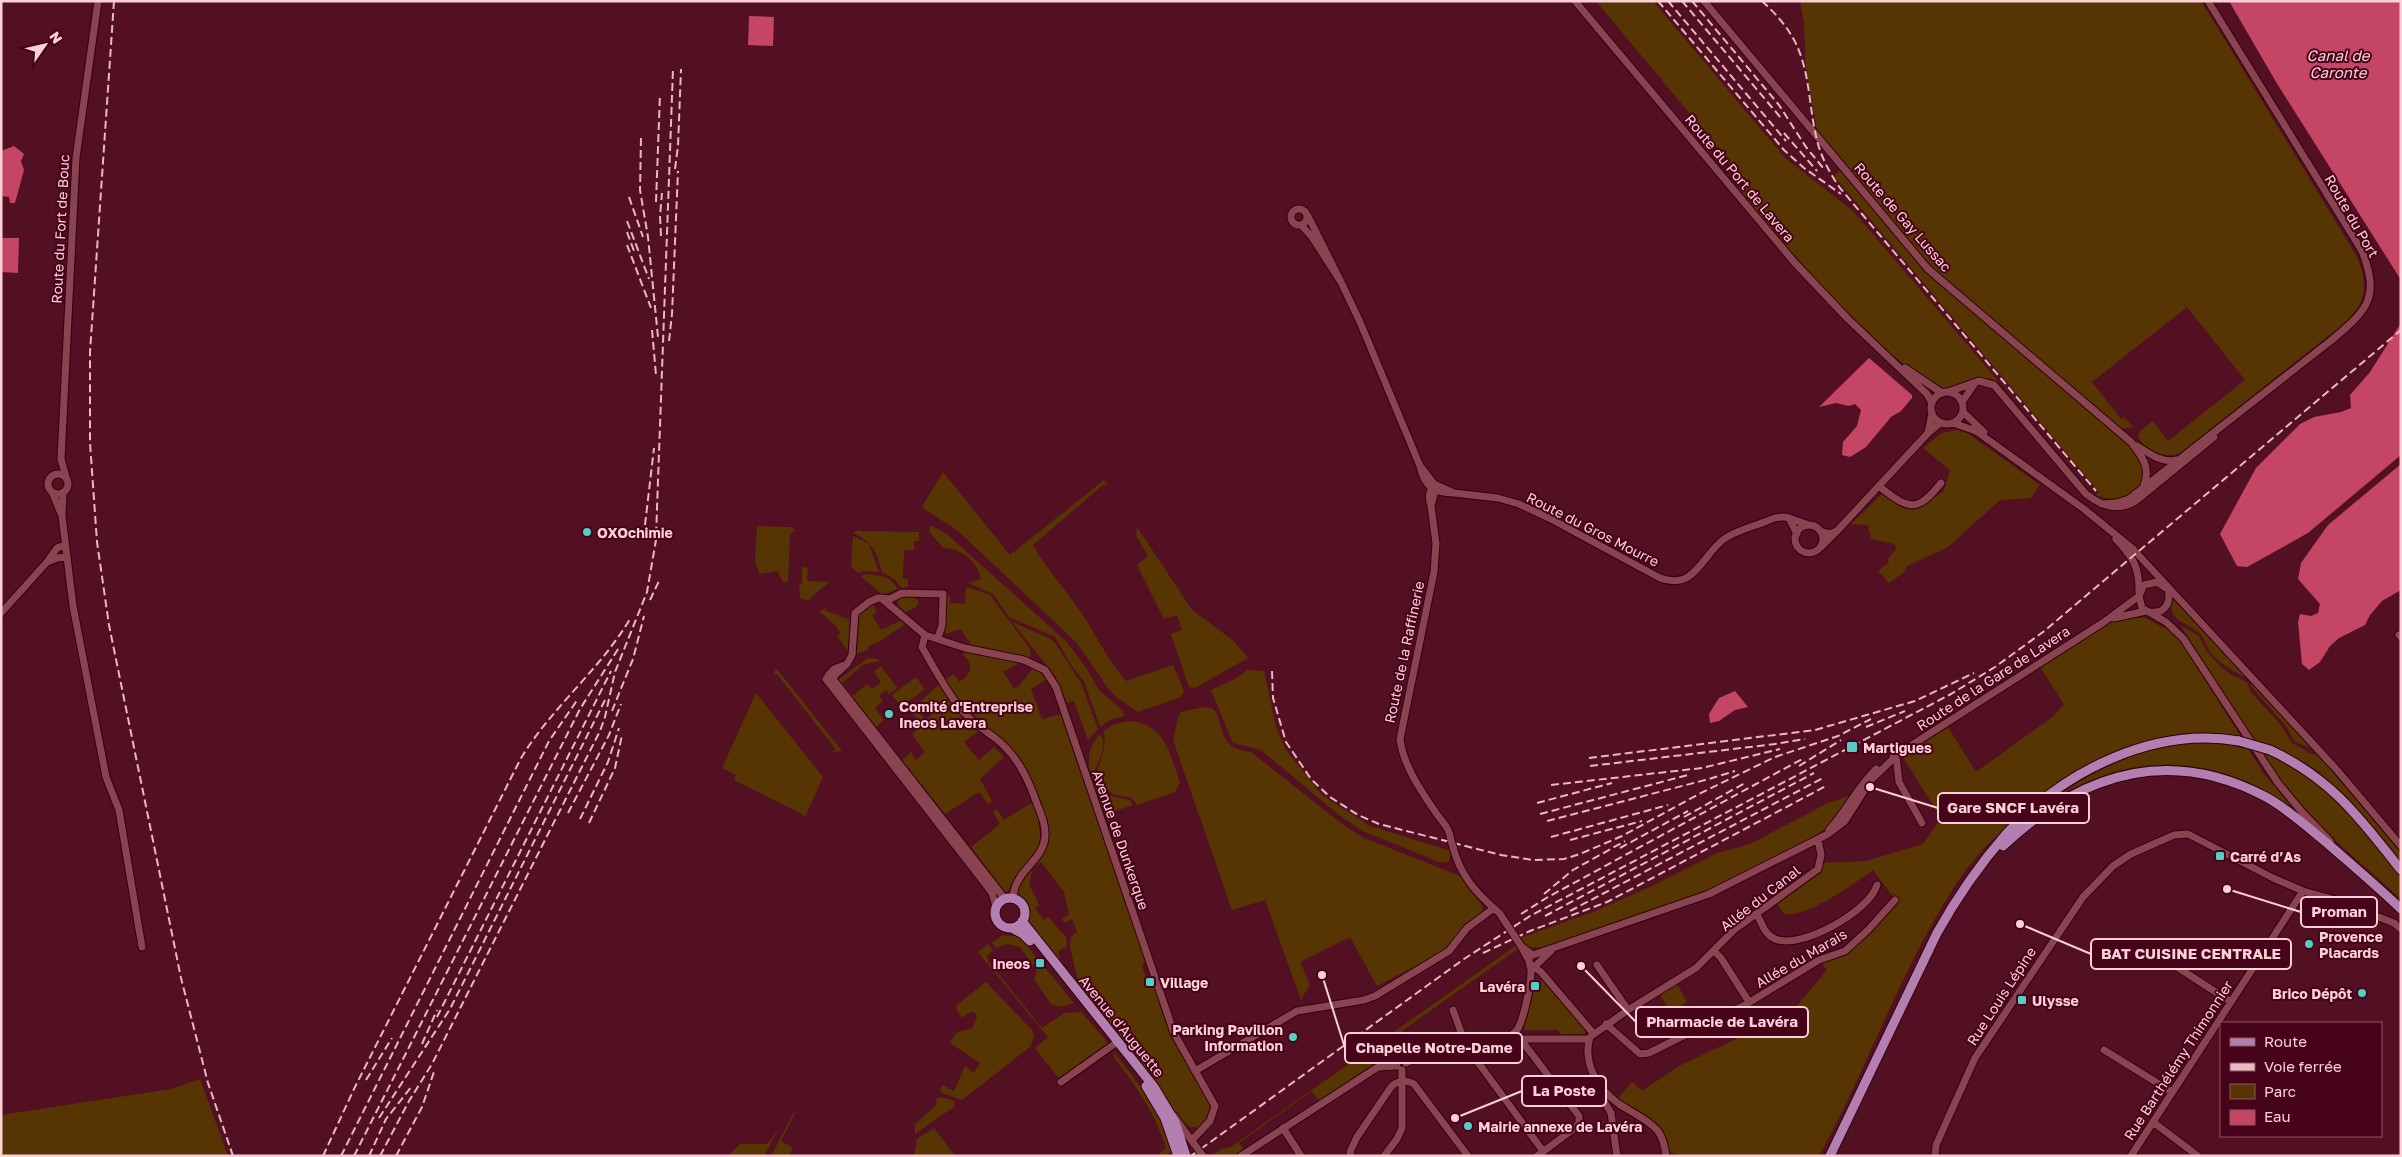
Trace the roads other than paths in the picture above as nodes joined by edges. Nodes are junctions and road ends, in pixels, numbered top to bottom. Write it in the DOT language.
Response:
graph roads {
  1 [pos="98,1"];
  2 [pos="1574,1"];
  3 [pos="1704,1"];
  4 [pos="2208,1"];
  5 [pos="1308,216"];
  6 [pos="1301,225"];
  7 [pos="1341,282"];
  8 [pos="1896,362"];
  9 [pos="1975,382"];
  10 [pos="1945,392"];
  11 [pos="1962,402"];
  12 [pos="1932,403"];
  13 [pos="1963,412"];
  14 [pos="1932,413"];
  15 [pos="2240,413"];
  16 [pos="1940,423"];
  17 [pos="1953,423"];
  18 [pos="1928,433"];
  19 [pos="2131,442"];
  20 [pos="2009,454"];
  21 [pos="2157,458"];
  22 [pos="61,459"];
  23 [pos="2177,460"];
  24 [pos="2147,467"];
  25 [pos="53,474"];
  26 [pos="2163,474"];
  27 [pos="66,478"];
  28 [pos="1941,483"];
  29 [pos="1880,487"];
  30 [pos="1434,488"];
  31 [pos="2143,488"];
  32 [pos="63,493"];
  33 [pos="53,494"];
  34 [pos="2102,504"];
  35 [pos="62,516"];
  36 [pos="1789,518"];
  37 [pos="2104,525"];
  38 [pos="1810,526"];
  39 [pos="1820,531"];
  40 [pos="1837,531"];
  41 [pos="1797,534"];
  42 [pos="65,545"];
  43 [pos="1820,547"];
  44 [pos="66,557"];
  45 [pos="47,562"];
  46 [pos="2168,587"];
  47 [pos="2139,594"];
  48 [pos="898,595"];
  49 [pos="881,598"];
  50 [pos="894,608"];
  51 [pos="2148,612"];
  52 [pos="1,613"];
  53 [pos="2104,622"];
  54 [pos="925,635"];
  55 [pos="938,638"];
  56 [pos="829,677"];
  57 [pos="1896,756"];
  58 [pos="1922,823"];
  59 [pos="1818,839"];
  60 [pos="2401,846"];
  61 [pos="1977,870"];
  62 [pos="2401,870"];
  63 [pos="2360,871"];
  64 [pos="1878,885"];
  65 [pos="2303,891"];
  66 [pos="1009,899"];
  67 [pos="1895,900"];
  68 [pos="996,906"];
  69 [pos="1494,908"];
  70 [pos="2401,909"];
  71 [pos="1757,915"];
  72 [pos="1022,921"];
  73 [pos="1012,928"];
  74 [pos="2401,929"];
  75 [pos="142,947"];
  76 [pos="1714,951"];
  77 [pos="2163,958"];
  78 [pos="1533,960"];
  79 [pos="1596,966"];
  80 [pos="1749,1002"];
  81 [pos="2230,1002"];
  82 [pos="1453,1010"];
  83 [pos="1628,1010"];
  84 [pos="1606,1024"];
  85 [pos="1516,1032"];
  86 [pos="1591,1036"];
  87 [pos="1522,1038"];
  88 [pos="1113,1045"];
  89 [pos="1466,1046"];
  90 [pos="2104,1050"];
  91 [pos="1402,1066"];
  92 [pos="1195,1071"];
  93 [pos="1061,1082"];
  94 [pos="1402,1082"];
  95 [pos="1602,1088"];
  96 [pos="2172,1092"];
  97 [pos="1169,1110"];
  98 [pos="2153,1122"];
  99 [pos="1283,1128"];
  100 [pos="1186,1130"];
  101 [pos="1202,1130"];
  102 [pos="1193,1142"];
  103 [pos="1540,1153"];
  104 [pos="1182,1154"];
  105 [pos="1348,1154"];
  106 [pos="1615,1155"];
  107 [pos="1203,1156"];
  108 [pos="1241,1156"];
  109 [pos="1301,1156"];
  110 [pos="1384,1156"];
  111 [pos="1468,1156"];
  112 [pos="1666,1156"];
  113 [pos="1829,1156"];
  114 [pos="1935,1156"];
  115 [pos="2131,1156"];
  116 [pos="2198,1156"];
  1 -- 22 [label="street, Route du Fort de Bouc"];
  2 -- 8 [label="street, Route du Port de Lavera"];
  3 -- 19 [label="street, Route de Gay Lussac"];
  4 -- 15 [label="street, Route du Port"];
  5 -- 6 [label="street"];
  5 -- 6 [label="street"];
  5 -- 7 [label="street"];
  6 -- 7 [label="street"];
  7 -- 30 [label="street"];
  8 -- 10 [label="street, Route du Port de Lavera"];
  8 -- 12 [label="street, Route du Port de Lavera"];
  9 -- 10 [label="street"];
  9 -- 11 [label="street"];
  9 -- 34 [label="street"];
  10 -- 11 [label="street"];
  10 -- 12 [label="street"];
  11 -- 13 [label="street"];
  12 -- 14 [label="street"];
  13 -- 17 [label="street"];
  13 -- 20 [label="street"];
  14 -- 16 [label="street"];
  14 -- 18 [label="street"];
  15 -- 23 [label="street, Route du Port"];
  15 -- 26 [label="street, Route du Port"];
  16 -- 17 [label="street"];
  16 -- 18 [label="street"];
  17 -- 20 [label="street"];
  18 -- 29 [label="street"];
  19 -- 21 [label="street, Route de Gay Lussac"];
  19 -- 24 [label="street, Route de Gay Lussac"];
  20 -- 37 [label="street"];
  21 -- 23 [label="street, Route de Gay Lussac"];
  21 -- 26 [label="street"];
  22 -- 25 [label="street, Route du Fort de Bouc"];
  22 -- 27 [label="street, Route du Fort de Bouc"];
  23 -- 26 [label="street, Route du Port"];
  24 -- 26 [label="street"];
  24 -- 31 [label="street"];
  25 -- 27 [label="street"];
  25 -- 33 [label="street"];
  26 -- 31 [label="street, Route du Port"];
  26 -- 34 [label="street, Route du Port"];
  27 -- 32 [label="street"];
  28 -- 29 [label="street"];
  29 -- 40 [label="street"];
  30 -- 36 [label="street, Route du Gros Mourre"];
  30 -- 69 [label="street, Route de la Raffinerie"];
  31 -- 34 [label="street, Route du Port"];
  32 -- 33 [label="street"];
  32 -- 35 [label="street"];
  33 -- 35 [label="street"];
  35 -- 42 [label="street"];
  36 -- 38 [label="street, Route du Gros Mourre"];
  36 -- 41 [label="street"];
  37 -- 46 [label="street"];
  37 -- 47 [label="street"];
  38 -- 39 [label="street, Route du Gros Mourre"];
  38 -- 41 [label="street"];
  39 -- 40 [label="street, Route du Gros Mourre"];
  39 -- 43 [label="street"];
  40 -- 43 [label="street"];
  41 -- 43 [label="street"];
  42 -- 44 [label="street"];
  42 -- 45 [label="street"];
  44 -- 45 [label="street"];
  44 -- 75 [label="street"];
  45 -- 52 [label="street"];
  46 -- 47 [label="street"];
  46 -- 51 [label="street"];
  46 -- 60 [label="street"];
  47 -- 51 [label="street"];
  47 -- 53 [label="street, Route de la Gare de Lavera"];
  48 -- 49 [label="street"];
  48 -- 50 [label="street"];
  48 -- 55 [label="street"];
  49 -- 50 [label="street"];
  49 -- 56 [label="street"];
  50 -- 54 [label="street"];
  51 -- 53 [label="street, Route de la Gare de Lavera"];
  51 -- 63 [label="street"];
  53 -- 57 [label="street, Route de la Gare de Lavera"];
  54 -- 55 [label="street, Avenue de Dunkerque"];
  54 -- 66 [label="street"];
  55 -- 92 [label="street, Avenue de Dunkerque"];
  56 -- 66 [label="street"];
  56 -- 68 [label="street"];
  57 -- 58 [label="street"];
  57 -- 59 [label="street, Route de la Gare de Lavera"];
  59 -- 71 [label="street, Allée du Canal"];
  59 -- 78 [label="street, Route de la Gare de Lavera"];
  61 -- 62 [label="main road, bridge"];
  61 -- 63 [label="main road"];
  61 -- 113 [label="main road"];
  63 -- 70 [label="main road"];
  64 -- 71 [label="street"];
  65 -- 74 [label="street"];
  65 -- 81 [label="street, Rue Barthélémy Thimonnier"];
  65 -- 114 [label="street, Rue Louis Lépine"];
  66 -- 68 [label="main road"];
  66 -- 72 [label="main road"];
  67 -- 80 [label="street, Allée du Marais"];
  68 -- 73 [label="main road"];
  69 -- 78 [label="street, Route de la Raffinerie, bridge"];
  69 -- 92 [label="street"];
  71 -- 76 [label="street, Allée du Canal"];
  72 -- 73 [label="main road"];
  72 -- 97 [label="main road, Avenue d'Auguette"];
  73 -- 88 [label="main road, Avenue d'Auguette"];
  76 -- 80 [label="street"];
  76 -- 83 [label="street, Allée du Canal"];
  77 -- 81 [label="street"];
  78 -- 85 [label="street"];
  78 -- 86 [label="street, Route de la Raffinerie"];
  79 -- 83 [label="street"];
  80 -- 84 [label="street, Allée du Marais"];
  81 -- 96 [label="street, Rue Barthélémy Thimonnier"];
  82 -- 89 [label="street"];
  83 -- 84 [label="street, Allée du Canal"];
  84 -- 86 [label="street, Allée du Canal"];
  85 -- 87 [label="street"];
  85 -- 89 [label="street"];
  86 -- 87 [label="street"];
  86 -- 95 [label="street"];
  87 -- 103 [label="street"];
  88 -- 93 [label="street"];
  88 -- 104 [label="main road, Avenue d'Auguette"];
  89 -- 91 [label="street"];
  89 -- 103 [label="street"];
  90 -- 96 [label="street"];
  91 -- 94 [label="street"];
  91 -- 99 [label="street"];
  92 -- 101 [label="street, Avenue de Dunkerque"];
  94 -- 105 [label="street"];
  94 -- 110 [label="street"];
  94 -- 111 [label="street"];
  95 -- 106 [label="street"];
  95 -- 112 [label="street"];
  96 -- 98 [label="street, Rue Barthélémy Thimonnier"];
  97 -- 100 [label="street"];
  97 -- 104 [label="main road, Avenue d'Auguette"];
  98 -- 115 [label="street, Rue Barthélémy Thimonnier"];
  98 -- 116 [label="street"];
  99 -- 108 [label="street"];
  99 -- 109 [label="street"];
  100 -- 101 [label="street"];
  100 -- 102 [label="street"];
  101 -- 102 [label="street, Avenue de Dunkerque"];
  102 -- 107 [label="street, bridge"];
}
